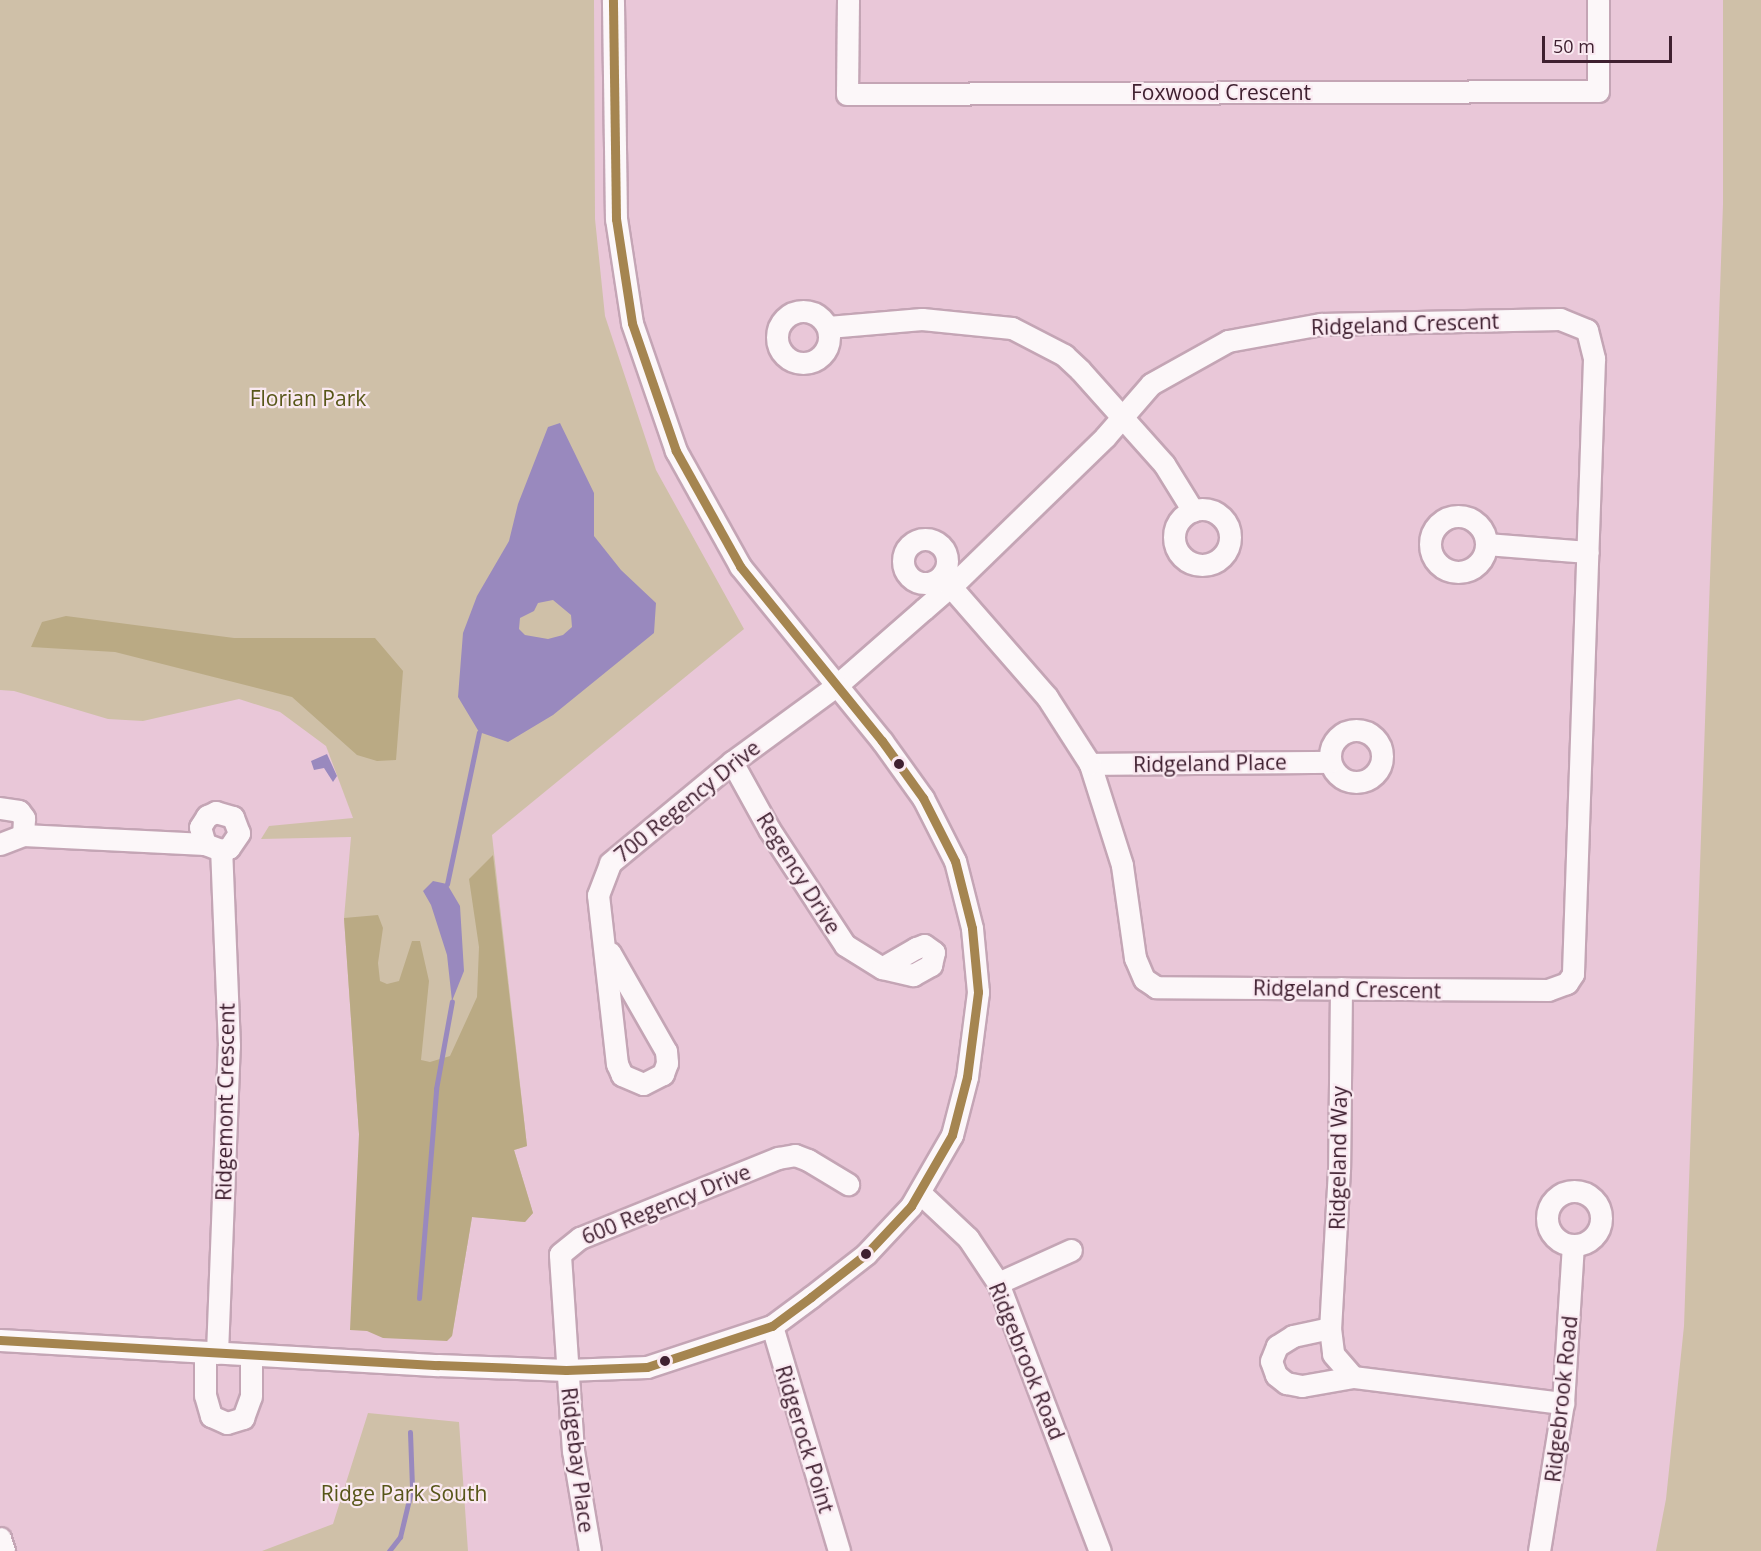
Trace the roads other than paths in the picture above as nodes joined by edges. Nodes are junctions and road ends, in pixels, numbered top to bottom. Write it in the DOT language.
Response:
graph roads {
  1 [pos="613,0"];
  2 [pos="848,0"];
  3 [pos="1598,0"];
  4 [pos="828,327"];
  5 [pos="1121,419"];
  6 [pos="1192,511"];
  7 [pos="1486,544"];
  8 [pos="1588,552"];
  9 [pos="946,581"];
  10 [pos="836,686"];
  11 [pos="732,762"];
  12 [pos="1330,762"];
  13 [pos="1090,764"];
  14 [pos="0,808"];
  15 [pos="23,835"];
  16 [pos="0,844"];
  17 [pos="0,859"];
  18 [pos="605,951"];
  19 [pos="882,968"];
  20 [pos="1341,988"];
  21 [pos="848,1184"];
  22 [pos="920,1193"];
  23 [pos="1573,1245"];
  24 [pos="1071,1250"];
  25 [pos="998,1283"];
  26 [pos="772,1326"];
  27 [pos="1330,1328"];
  28 [pos="0,1340"];
  29 [pos="211,1353"];
  30 [pos="251,1355"];
  31 [pos="566,1370"];
  32 [pos="1353,1377"];
  33 [pos="1563,1403"];
  34 [pos="0,1538"];
  35 [pos="4,1551"];
  36 [pos="590,1551"];
  37 [pos="839,1551"];
  38 [pos="1100,1551"];
  39 [pos="1539,1551"];
  1 -- 10 [label="street"];
  2 -- 3 [label="street, Foxwood Crescent"];
  4 -- 5 [label="street"];
  5 -- 6 [label="street"];
  5 -- 8 [label="street, Ridgeland Crescent"];
  5 -- 9 [label="street, Ridgeland Crescent"];
  7 -- 8 [label="street"];
  8 -- 20 [label="street, Ridgeland Crescent"];
  9 -- 10 [label="street, Ridgeland Crescent"];
  9 -- 13 [label="street, Ridgeland Crescent"];
  10 -- 11 [label="street, 700 Regency Drive"];
  10 -- 22 [label="street"];
  11 -- 18 [label="street, 700 Regency Drive"];
  11 -- 19 [label="street, Regency Drive"];
  12 -- 13 [label="street, Ridgeland Place"];
  13 -- 20 [label="street, Ridgeland Crescent"];
  14 -- 15 [label="street"];
  15 -- 16 [label="street, Ridgemont Crescent"];
  15 -- 29 [label="street, Ridgemont Crescent"];
  16 -- 17 [label="street, Ridgemont Crescent"];
  18 -- 18 [label="street"];
  20 -- 27 [label="street, Ridgeland Way"];
  21 -- 31 [label="street, 600 Regency Drive"];
  22 -- 25 [label="street, Ridgebrook Road"];
  22 -- 26 [label="street"];
  23 -- 33 [label="street, Ridgebrook Road"];
  24 -- 25 [label="street"];
  25 -- 38 [label="street, Ridgebrook Road"];
  26 -- 31 [label="street"];
  26 -- 37 [label="street, Ridgerock Point"];
  27 -- 32 [label="street, Ridgeland Way"];
  27 -- 32 [label="street"];
  28 -- 29 [label="street"];
  29 -- 30 [label="street"];
  29 -- 30 [label="street"];
  30 -- 31 [label="street"];
  31 -- 36 [label="street, Ridgebay Place"];
  32 -- 33 [label="street"];
  33 -- 39 [label="street, Ridgebrook Road"];
  34 -- 35 [label="street"];
}
